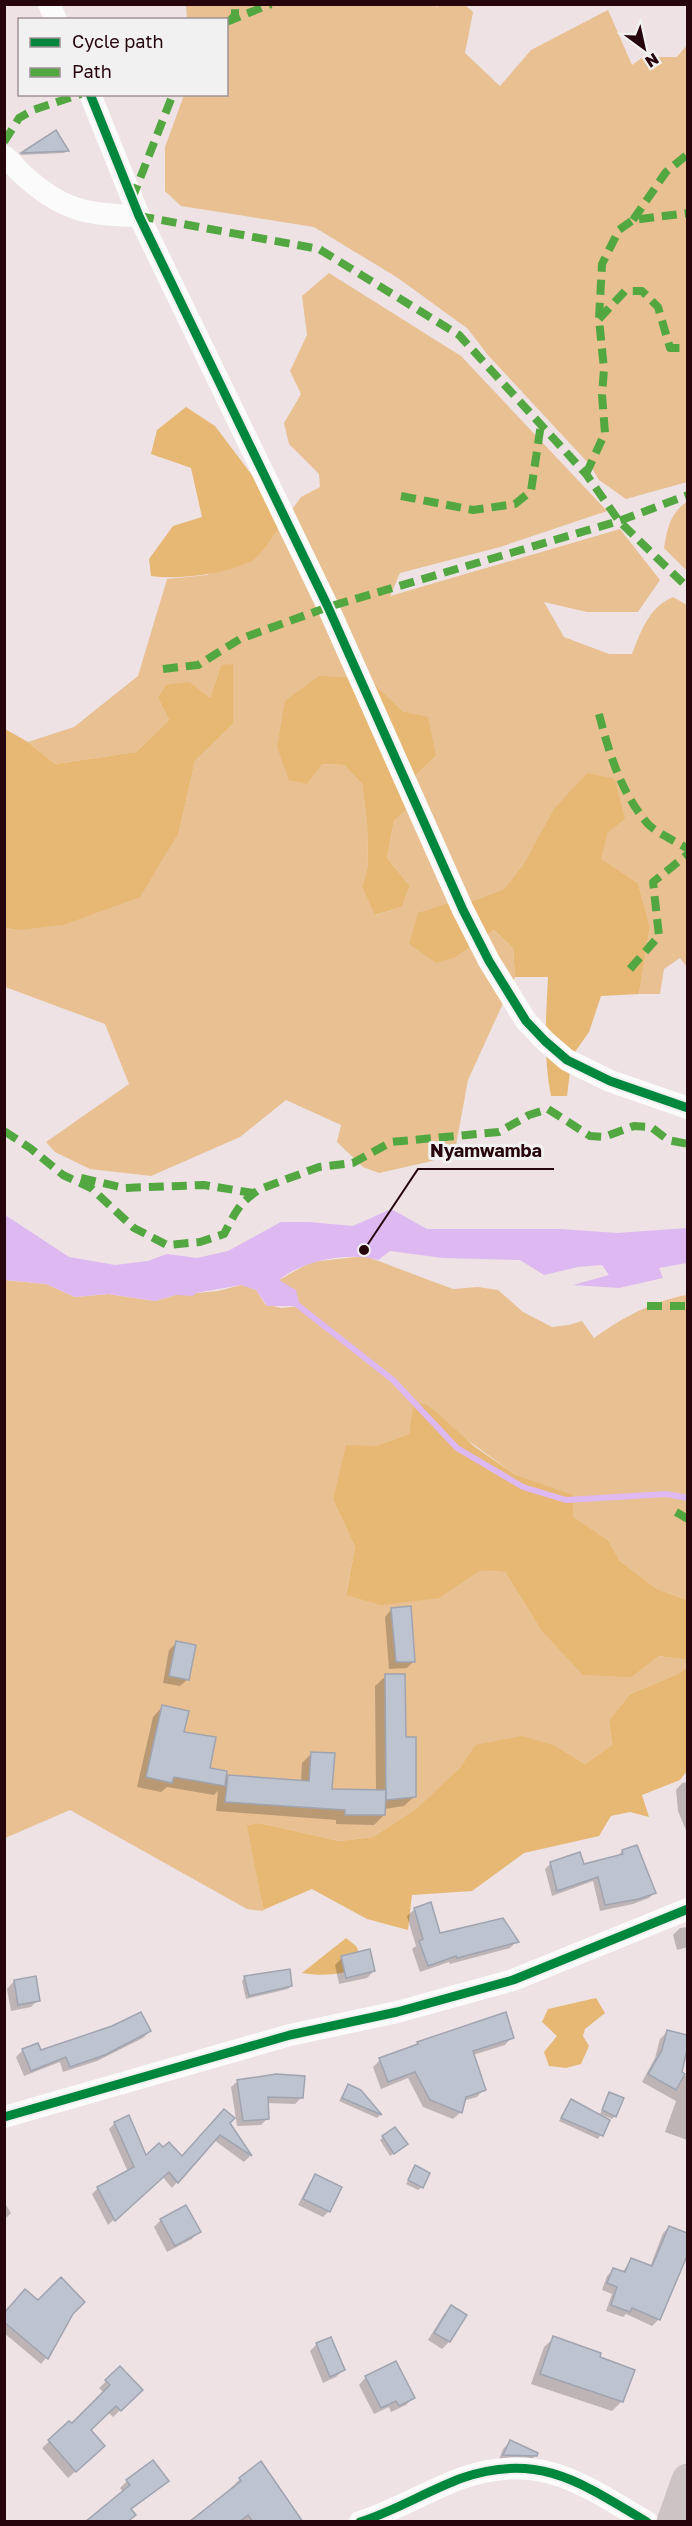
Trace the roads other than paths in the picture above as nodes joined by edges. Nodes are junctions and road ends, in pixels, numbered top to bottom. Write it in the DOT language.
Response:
graph roads {
  1 [pos="49,4"];
  2 [pos="55,18"];
  3 [pos="91,96"];
  4 [pos="4,156"];
  5 [pos="139,216"];
  6 [pos="687,1108"];
  7 [pos="687,1909"];
  8 [pos="4,2117"];
  9 [pos="687,2480"];
  10 [pos="360,2522"];
  11 [pos="647,2522"];
  12 [pos="673,2522"];
  1 -- 2 [label="street"];
  3 -- 5 [label="street"];
  4 -- 5 [label="street"];
  5 -- 6 [label="street"];
  7 -- 8 [label="street"];
  9 -- 12 [label="highway"];
  10 -- 11 [label="street"];
}
